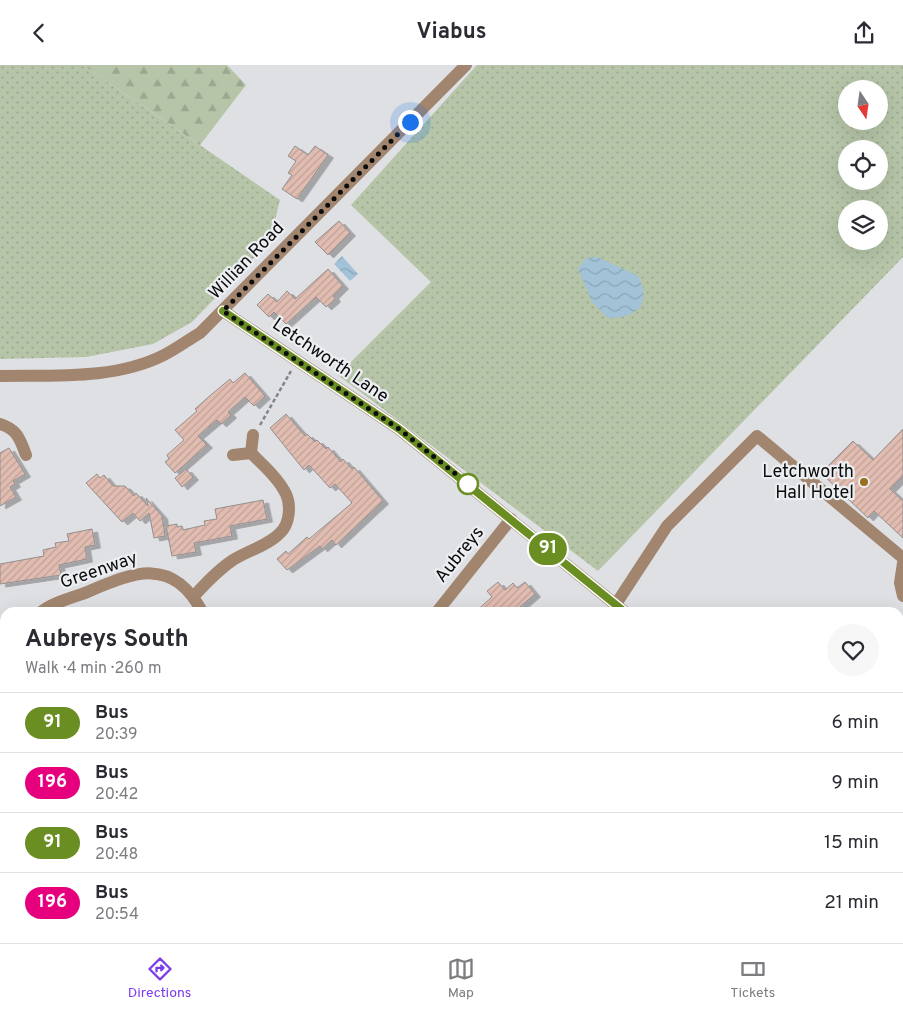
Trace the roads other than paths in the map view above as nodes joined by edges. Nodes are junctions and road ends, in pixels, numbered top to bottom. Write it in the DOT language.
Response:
graph roads {
  1 [pos="466,65"];
  2 [pos="223,311"];
  3 [pos="0,376"];
  4 [pos="0,424"];
  5 [pos="253,435"];
  6 [pos="251,453"];
  7 [pos="26,455"];
  8 [pos="233,455"];
  9 [pos="511,519"];
  10 [pos="903,558"];
  11 [pos="903,563"];
  12 [pos="194,596"];
  13 [pos="903,596"];
  14 [pos="54,607"];
  15 [pos="200,607"];
  16 [pos="441,607"];
  17 [pos="620,607"];
  18 [pos="622,607"];
  1 -- 2 [label="street, Willian Road"];
  2 -- 3 [label="street, Willian Road"];
  2 -- 9 [label="street, Letchworth Lane"];
  4 -- 7 [label="street"];
  5 -- 6 [label="street"];
  6 -- 8 [label="street"];
  6 -- 12 [label="street"];
  9 -- 16 [label="street, Aubreys"];
  9 -- 17 [label="street, Letchworth Lane"];
  10 -- 18 [label="street"];
  11 -- 13 [label="street"];
  12 -- 14 [label="street, Greenway"];
  12 -- 15 [label="street, Greenway"];
}
